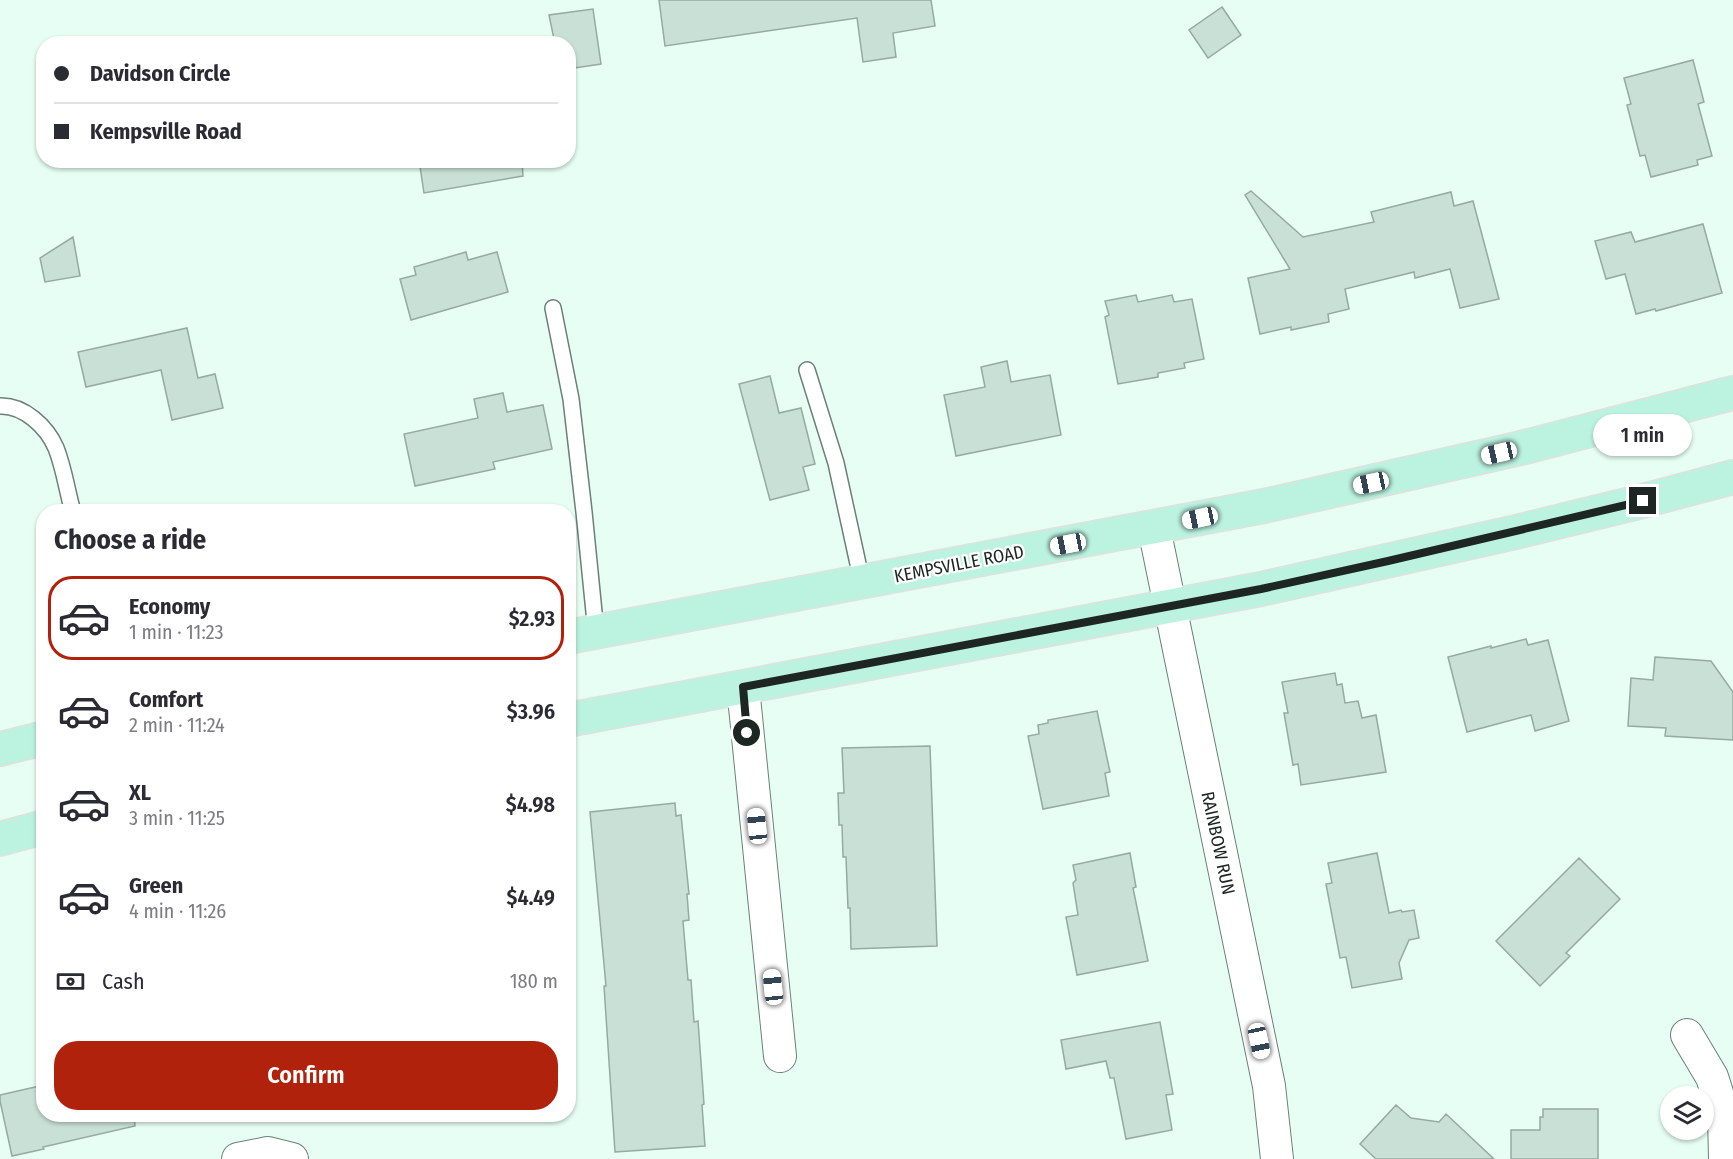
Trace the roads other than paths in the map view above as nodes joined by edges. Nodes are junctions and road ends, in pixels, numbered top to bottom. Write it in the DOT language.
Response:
graph roads {
  1 [pos="553,308"];
  2 [pos="807,370"];
  3 [pos="1733,393"];
  4 [pos="0,406"];
  5 [pos="1733,477"];
  6 [pos="70,504"];
  7 [pos="1154,528"];
  8 [pos="862,582"];
  9 [pos="1170,607"];
  10 [pos="582,635"];
  11 [pos="743,687"];
  12 [pos="576,718"];
  13 [pos="36,740"];
  14 [pos="0,749"];
  15 [pos="36,829"];
  16 [pos="0,839"];
  17 [pos="1687,1035"];
  18 [pos="780,1056"];
  19 [pos="238,1159"];
  20 [pos="292,1159"];
  21 [pos="1277,1159"];
  22 [pos="1725,1159"];
  1 -- 10 [label="lane"];
  2 -- 8 [label="lane"];
  3 -- 7 [label="main road, KEMPSVILLE ROAD"];
  4 -- 6 [label="lane"];
  5 -- 9 [label="main road"];
  7 -- 8 [label="main road, KEMPSVILLE ROAD"];
  7 -- 9 [label="street, RAINBOW RUN"];
  8 -- 10 [label="main road, KEMPSVILLE ROAD"];
  9 -- 11 [label="main road"];
  9 -- 21 [label="street, RAINBOW RUN"];
  11 -- 12 [label="main road"];
  11 -- 18 [label="street"];
  13 -- 14 [label="main road"];
  15 -- 16 [label="main road"];
  17 -- 22 [label="street"];
  19 -- 20 [label="street"];
}
